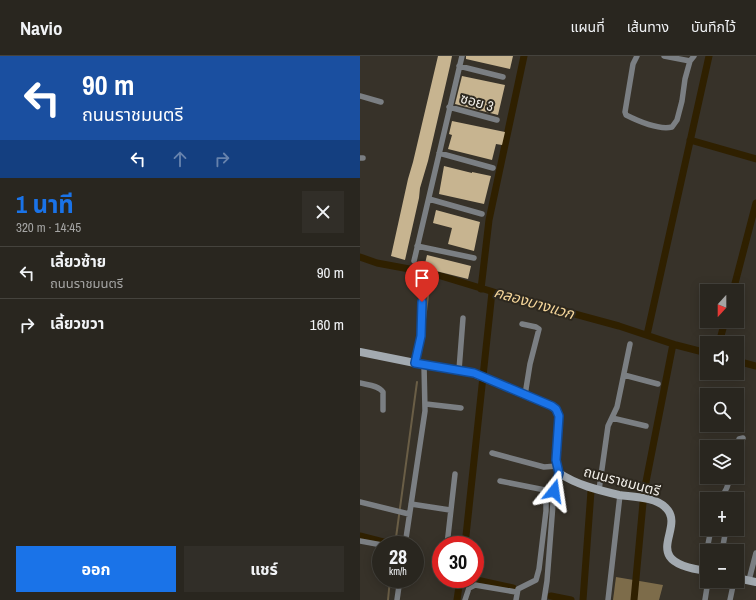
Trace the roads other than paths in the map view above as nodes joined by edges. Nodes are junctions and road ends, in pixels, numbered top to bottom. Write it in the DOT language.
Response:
graph roads {
  1 [pos="462,56"];
  2 [pos="637,56"];
  3 [pos="664,56"];
  4 [pos="694,56"];
  5 [pos="690,61"];
  6 [pos="459,66"];
  7 [pos="503,77"];
  8 [pos="360,96"];
  9 [pos="382,102"];
  10 [pos="449,107"];
  11 [pos="497,120"];
  12 [pos="439,153"];
  13 [pos="493,168"];
  14 [pos="429,199"];
  15 [pos="482,214"];
  16 [pos="417,246"];
  17 [pos="474,258"];
  18 [pos="414,261"];
  19 [pos="423,288"];
  20 [pos="464,318"];
  21 [pos="522,324"];
  22 [pos="630,344"];
  23 [pos="360,352"];
  24 [pos="415,363"];
  25 [pos="424,365"];
  26 [pos="459,370"];
  27 [pos="624,375"];
  28 [pos="360,383"];
  29 [pos="658,384"];
  30 [pos="526,396"];
  31 [pos="426,404"];
  32 [pos="461,408"];
  33 [pos="383,410"];
  34 [pos="612,418"];
  35 [pos="646,426"];
  36 [pos="743,438"];
  37 [pos="739,440"];
  38 [pos="492,453"];
  39 [pos="558,470"];
  40 [pos="455,474"];
  41 [pos="500,481"];
  42 [pos="599,490"];
  43 [pos="546,491"];
  44 [pos="554,491"];
  45 [pos="620,495"];
  46 [pos="360,502"];
  47 [pos="411,504"];
  48 [pos="450,510"];
  49 [pos="407,514"];
  50 [pos="406,536"];
  51 [pos="448,536"];
  52 [pos="360,541"];
  53 [pos="372,543"];
  54 [pos="756,553"];
  55 [pos="539,569"];
  56 [pos="700,569"];
  57 [pos="548,571"];
  58 [pos="752,581"];
  59 [pos="399,588"];
  60 [pos="707,588"];
  61 [pos="733,588"];
  62 [pos="516,592"];
  63 [pos="397,600"];
  64 [pos="465,600"];
  65 [pos="516,600"];
  66 [pos="544,600"];
  67 [pos="608,600"];
  68 [pos="704,600"];
  69 [pos="730,600"];
  1 -- 6 [label="street"];
  2 -- 5 [label="street"];
  3 -- 5 [label="street"];
  4 -- 5 [label="street"];
  6 -- 7 [label="street"];
  6 -- 10 [label="street"];
  8 -- 9 [label="street"];
  10 -- 11 [label="street, ซอย 3"];
  10 -- 12 [label="street"];
  12 -- 13 [label="street"];
  12 -- 14 [label="street"];
  14 -- 15 [label="street"];
  14 -- 16 [label="street"];
  16 -- 17 [label="street"];
  16 -- 18 [label="street"];
  19 -- 24 [label="street"];
  20 -- 26 [label="street"];
  21 -- 30 [label="street"];
  22 -- 27 [label="street"];
  23 -- 24 [label="street"];
  24 -- 25 [label="street"];
  25 -- 26 [label="street"];
  25 -- 31 [label="street"];
  26 -- 30 [label="street"];
  27 -- 29 [label="street"];
  27 -- 34 [label="street"];
  28 -- 33 [label="street"];
  30 -- 39 [label="street"];
  31 -- 32 [label="street"];
  31 -- 47 [label="street"];
  34 -- 35 [label="street"];
  34 -- 42 [label="street"];
  36 -- 37 [label="street"];
  38 -- 39 [label="street"];
  39 -- 42 [label="street, ถนนราชมนตรี"];
  39 -- 44 [label="street"];
  40 -- 48 [label="street"];
  41 -- 43 [label="street"];
  42 -- 45 [label="street, ถนนราชมนตรี"];
  43 -- 44 [label="street"];
  43 -- 55 [label="street"];
  44 -- 57 [label="street"];
  45 -- 56 [label="street, ถนนราชมนตรี"];
  45 -- 67 [label="street"];
  46 -- 49 [label="street"];
  47 -- 48 [label="street"];
  47 -- 49 [label="street"];
  48 -- 51 [label="street"];
  49 -- 50 [label="street"];
  52 -- 53 [label="street"];
  54 -- 58 [label="street"];
  55 -- 57 [label="street"];
  55 -- 62 [label="street"];
  57 -- 66 [label="street"];
  59 -- 63 [label="street"];
  60 -- 68 [label="street"];
  61 -- 69 [label="street"];
  62 -- 64 [label="street"];
  62 -- 65 [label="street"];
}
